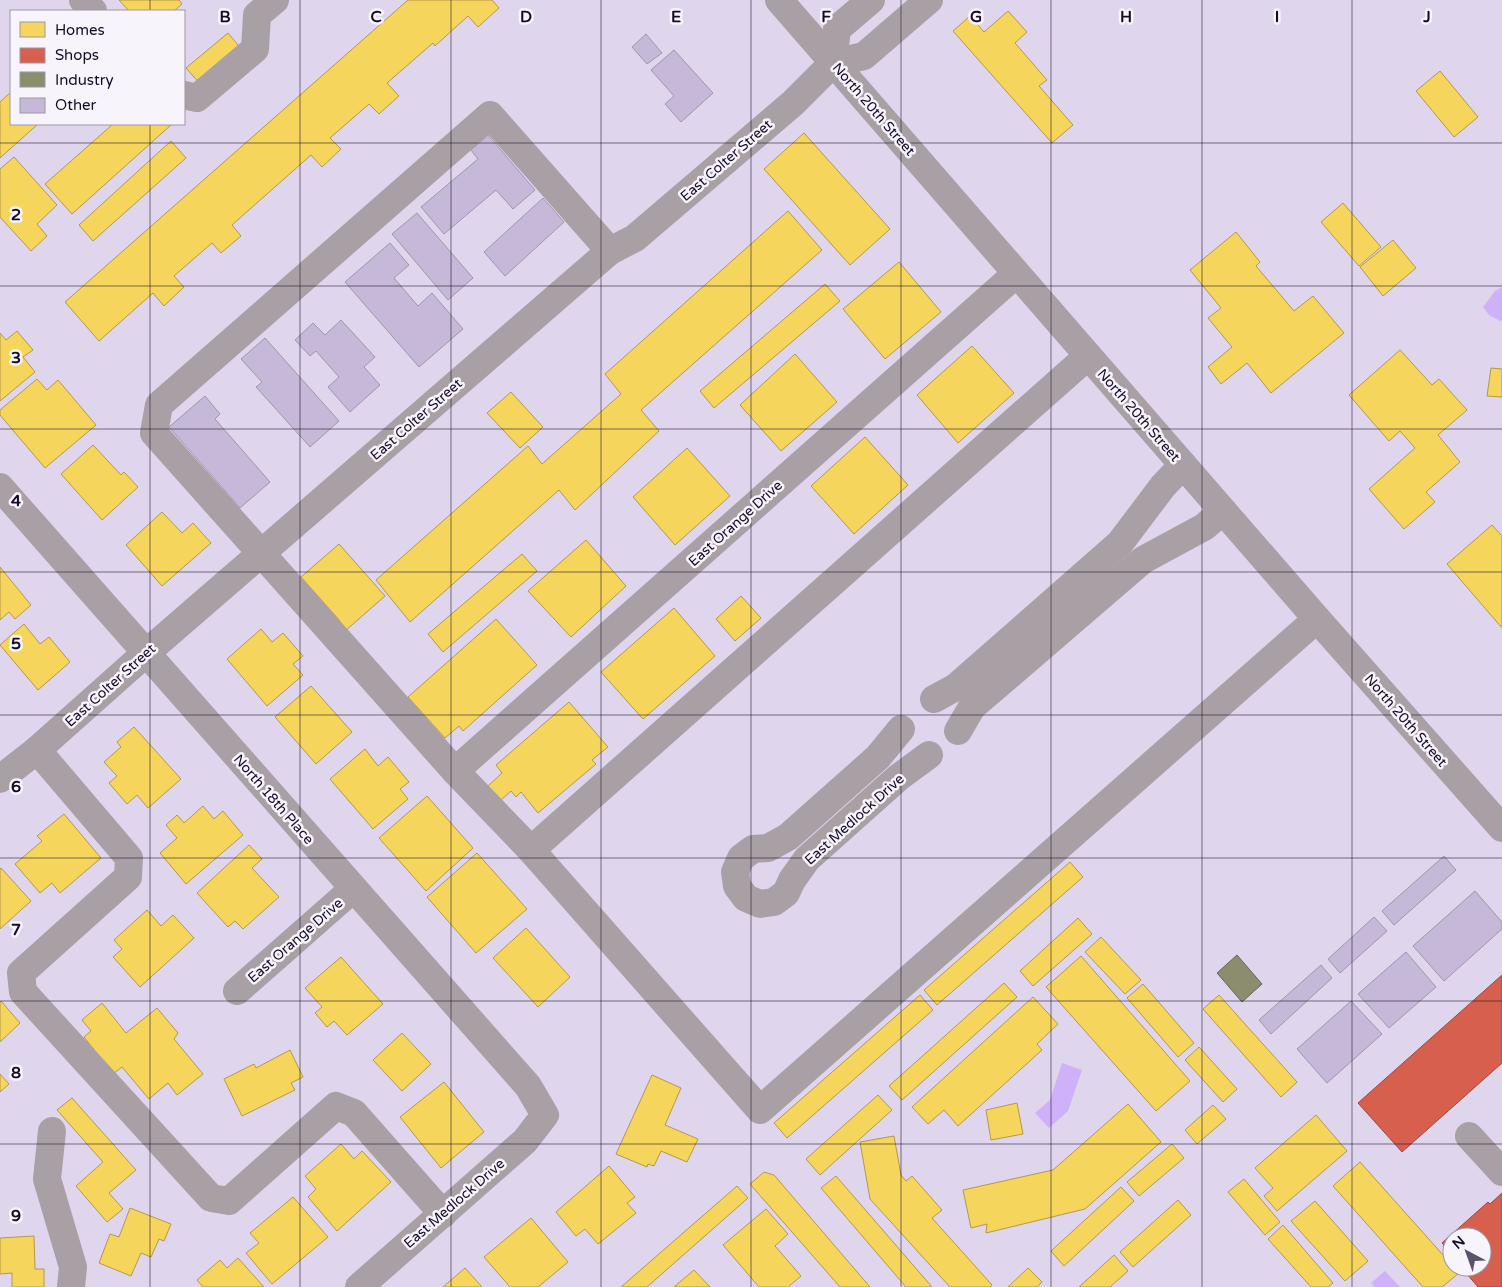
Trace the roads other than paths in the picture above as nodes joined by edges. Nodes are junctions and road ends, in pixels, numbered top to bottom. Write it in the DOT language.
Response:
graph roads {
  1 [pos="83,0"];
  2 [pos="275,0"];
  3 [pos="779,0"];
  4 [pos="871,0"];
  5 [pos="929,0"];
  6 [pos="92,10"];
  7 [pos="833,63"];
  8 [pos="185,94"];
  9 [pos="610,250"];
  10 [pos="1016,274"];
  11 [pos="1088,356"];
  12 [pos="1183,465"];
  13 [pos="0,487"];
  14 [pos="1223,511"];
  15 [pos="262,553"];
  16 [pos="1316,619"];
  17 [pos="146,652"];
  18 [pos="934,699"];
  19 [pos="901,729"];
  20 [pos="958,731"];
  21 [pos="37,750"];
  22 [pos="929,755"];
  23 [pos="454,771"];
  24 [pos="0,779"];
  25 [pos="1502,828"];
  26 [pos="531,850"];
  27 [pos="352,889"];
  28 [pos="236,991"];
  29 [pos="545,1115"];
  30 [pos="52,1131"];
  31 [pos="1469,1136"];
  32 [pos="1502,1172"];
  33 [pos="442,1214"];
  34 [pos="72,1287"];
  35 [pos="359,1287"];
  1 -- 6 [label="street"];
  2 -- 8 [label="street"];
  3 -- 7 [label="street, North 20th Street"];
  4 -- 7 [label="street"];
  5 -- 7 [label="street"];
  7 -- 9 [label="street, East Colter Street"];
  7 -- 10 [label="street, North 20th Street"];
  9 -- 15 [label="street, East Colter Street"];
  9 -- 15 [label="street"];
  10 -- 11 [label="street, North 20th Street"];
  10 -- 23 [label="street, East Orange Drive"];
  11 -- 12 [label="street, North 20th Street"];
  11 -- 26 [label="street"];
  12 -- 14 [label="street, North 20th Street"];
  12 -- 18 [label="street, East Medlock Drive"];
  13 -- 17 [label="street, North 18th Place"];
  14 -- 16 [label="street, North 20th Street"];
  14 -- 20 [label="street, East Medlock Drive"];
  15 -- 17 [label="street, East Colter Street"];
  15 -- 23 [label="street"];
  16 -- 25 [label="street, North 20th Street"];
  16 -- 26 [label="street"];
  17 -- 21 [label="street, East Colter Street"];
  17 -- 27 [label="street, North 18th Place"];
  18 -- 19 [label="street, East Medlock Drive"];
  18 -- 20 [label="street"];
  19 -- 22 [label="street"];
  19 -- 22 [label="street, East Medlock Drive"];
  20 -- 22 [label="street, East Medlock Drive"];
  21 -- 24 [label="street, East Colter Street"];
  21 -- 33 [label="street"];
  23 -- 26 [label="street"];
  27 -- 28 [label="street, East Orange Drive"];
  27 -- 29 [label="street, North 18th Place"];
  29 -- 33 [label="street, East Medlock Drive"];
  30 -- 34 [label="street"];
  31 -- 32 [label="street"];
  33 -- 35 [label="street, East Medlock Drive"];
}
